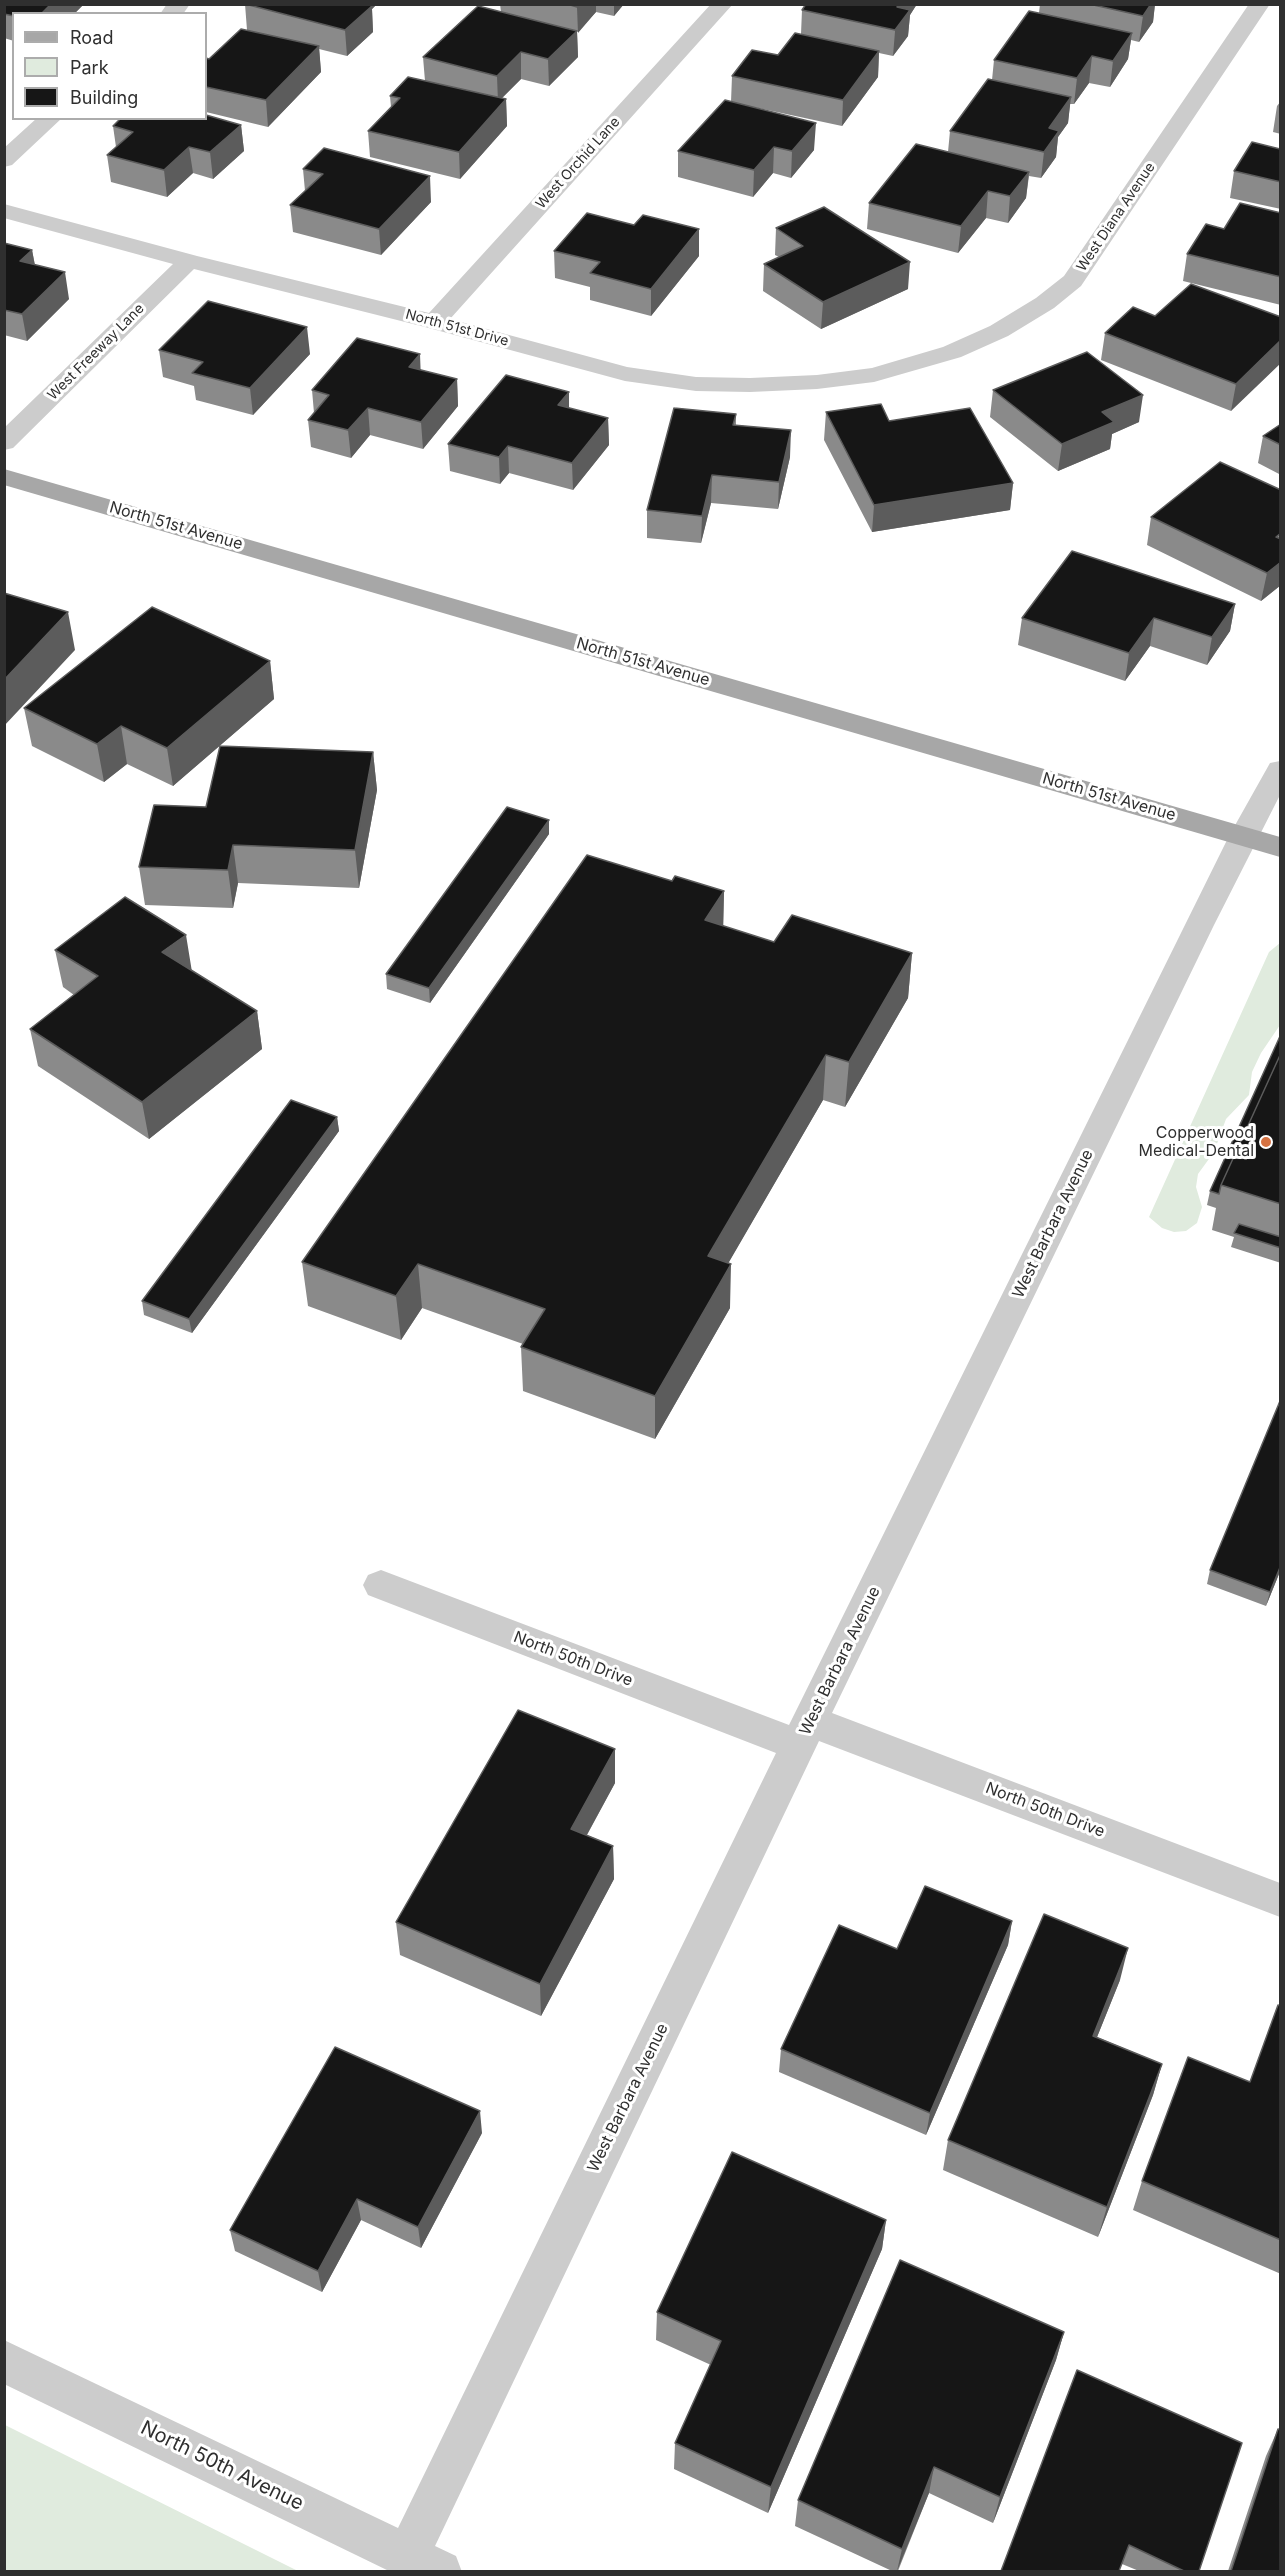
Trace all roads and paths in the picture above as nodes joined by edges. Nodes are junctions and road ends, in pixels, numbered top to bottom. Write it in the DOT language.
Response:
graph roads {
  1 [pos="723,4"];
  2 [pos="1260,4"];
  3 [pos="49,120"];
  4 [pos="4,159"];
  5 [pos="4,211"];
  6 [pos="189,261"];
  7 [pos="434,322"];
  8 [pos="915,364"];
  9 [pos="4,443"];
  10 [pos="4,477"];
  11 [pos="1281,770"];
  12 [pos="1243,836"];
  13 [pos="1281,847"];
  14 [pos="381,1586"];
  15 [pos="804,1733"];
  16 [pos="1281,1899"];
  17 [pos="4,2361"];
  18 [pos="424,2563"];
  1 -- 7 [label="street, West Orchid Lane"];
  2 -- 8 [label="street, West Diana Avenue"];
  3 -- 4 [label="street"];
  5 -- 6 [label="street, North 51st Drive"];
  6 -- 7 [label="street, North 51st Drive"];
  6 -- 9 [label="street, West Freeway Lane"];
  7 -- 8 [label="street, North 51st Drive"];
  10 -- 12 [label="main road, North 51st Avenue"];
  11 -- 12 [label="street, West Barbara Avenue"];
  12 -- 13 [label="main road, North 51st Avenue"];
  12 -- 15 [label="street, West Barbara Avenue"];
  14 -- 15 [label="street, North 50th Drive"];
  15 -- 16 [label="street, North 50th Drive"];
  15 -- 18 [label="street, West Barbara Avenue"];
  17 -- 18 [label="street, North 50th Avenue"];
}
